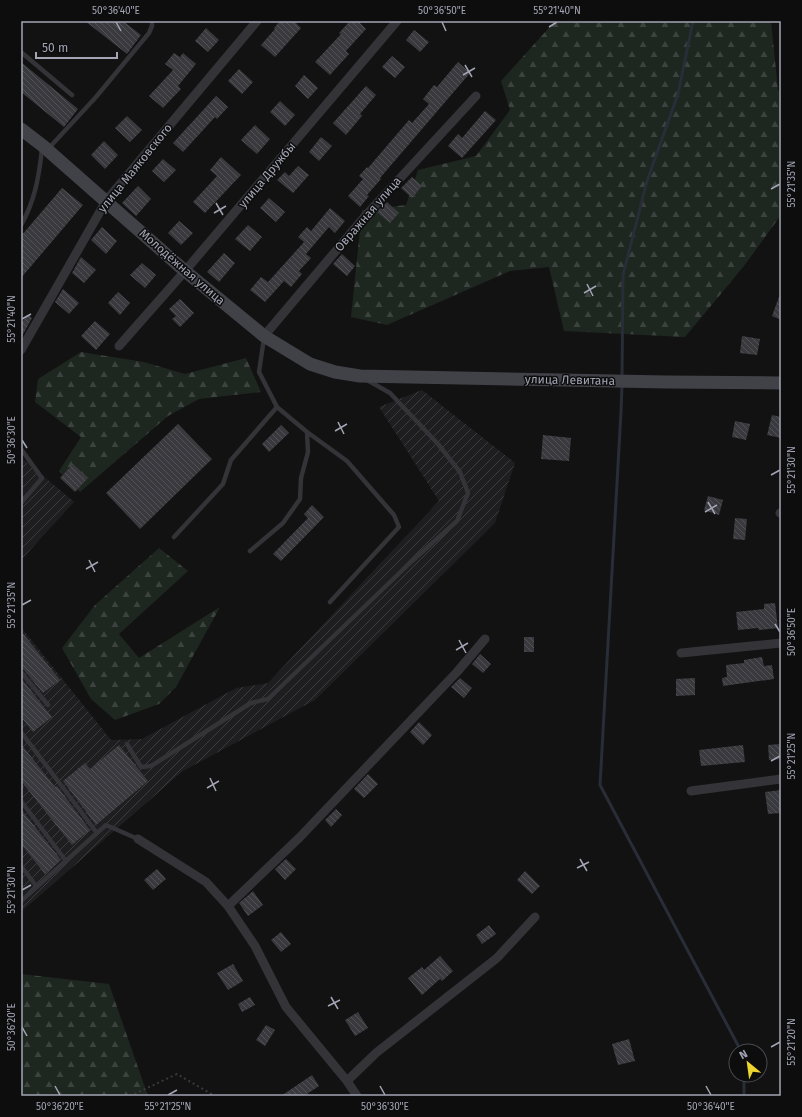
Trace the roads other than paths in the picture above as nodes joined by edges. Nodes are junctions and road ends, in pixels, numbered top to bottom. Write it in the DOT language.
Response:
graph roads {
  1 [pos="152,21"];
  2 [pos="257,21"];
  3 [pos="397,21"];
  4 [pos="21,52"];
  5 [pos="72,95"];
  6 [pos="476,96"];
  7 [pos="21,129"];
  8 [pos="45,148"];
  9 [pos="106,201"];
  10 [pos="21,225"];
  11 [pos="185,271"];
  12 [pos="264,336"];
  13 [pos="119,346"];
  14 [pos="21,350"];
  15 [pos="360,376"];
  16 [pos="781,383"];
  17 [pos="277,407"];
  18 [pos="307,432"];
  19 [pos="21,449"];
  20 [pos="21,503"];
  21 [pos="174,538"];
  22 [pos="250,551"];
  23 [pos="330,602"];
  24 [pos="485,639"];
  25 [pos="781,643"];
  26 [pos="681,653"];
  27 [pos="21,672"];
  28 [pos="48,705"];
  29 [pos="21,732"];
  30 [pos="127,744"];
  31 [pos="781,779"];
  32 [pos="691,790"];
  33 [pos="21,800"];
  34 [pos="97,833"];
  35 [pos="138,839"];
  36 [pos="66,861"];
  37 [pos="21,866"];
  38 [pos="37,887"];
  39 [pos="21,901"];
  40 [pos="228,906"];
  41 [pos="535,917"];
  42 [pos="347,1081"];
  43 [pos="357,1096"];
  1 -- 8 [label="lane"];
  2 -- 9 [label="street, улица Маяковского"];
  3 -- 11 [label="street, улица Дружбы"];
  4 -- 5 [label="lane"];
  6 -- 12 [label="street, Овражная улица"];
  7 -- 8 [label="main road, Молодёжная улица"];
  8 -- 9 [label="main road, Молодёжная улица"];
  8 -- 10 [label="lane"];
  9 -- 11 [label="main road, Молодёжная улица"];
  9 -- 14 [label="street, улица Маяковского"];
  11 -- 12 [label="main road, Молодёжная улица"];
  11 -- 13 [label="street, улица Дружбы"];
  12 -- 15 [label="main road, Молодёжная улица"];
  12 -- 17 [label="lane"];
  15 -- 16 [label="main road, улица Левитана"];
  15 -- 30 [label="lane"];
  17 -- 18 [label="lane"];
  17 -- 21 [label="lane"];
  18 -- 22 [label="lane"];
  18 -- 23 [label="lane"];
  19 -- 20 [label="lane"];
  24 -- 40 [label="street"];
  25 -- 26 [label="street"];
  27 -- 28 [label="lane"];
  29 -- 34 [label="lane"];
  31 -- 32 [label="street"];
  33 -- 36 [label="lane"];
  34 -- 35 [label="lane"];
  34 -- 36 [label="lane"];
  35 -- 40 [label="street"];
  36 -- 38 [label="lane"];
  37 -- 38 [label="lane"];
  38 -- 39 [label="lane"];
  40 -- 42 [label="street"];
  41 -- 42 [label="street"];
  42 -- 43 [label="street"];
}
